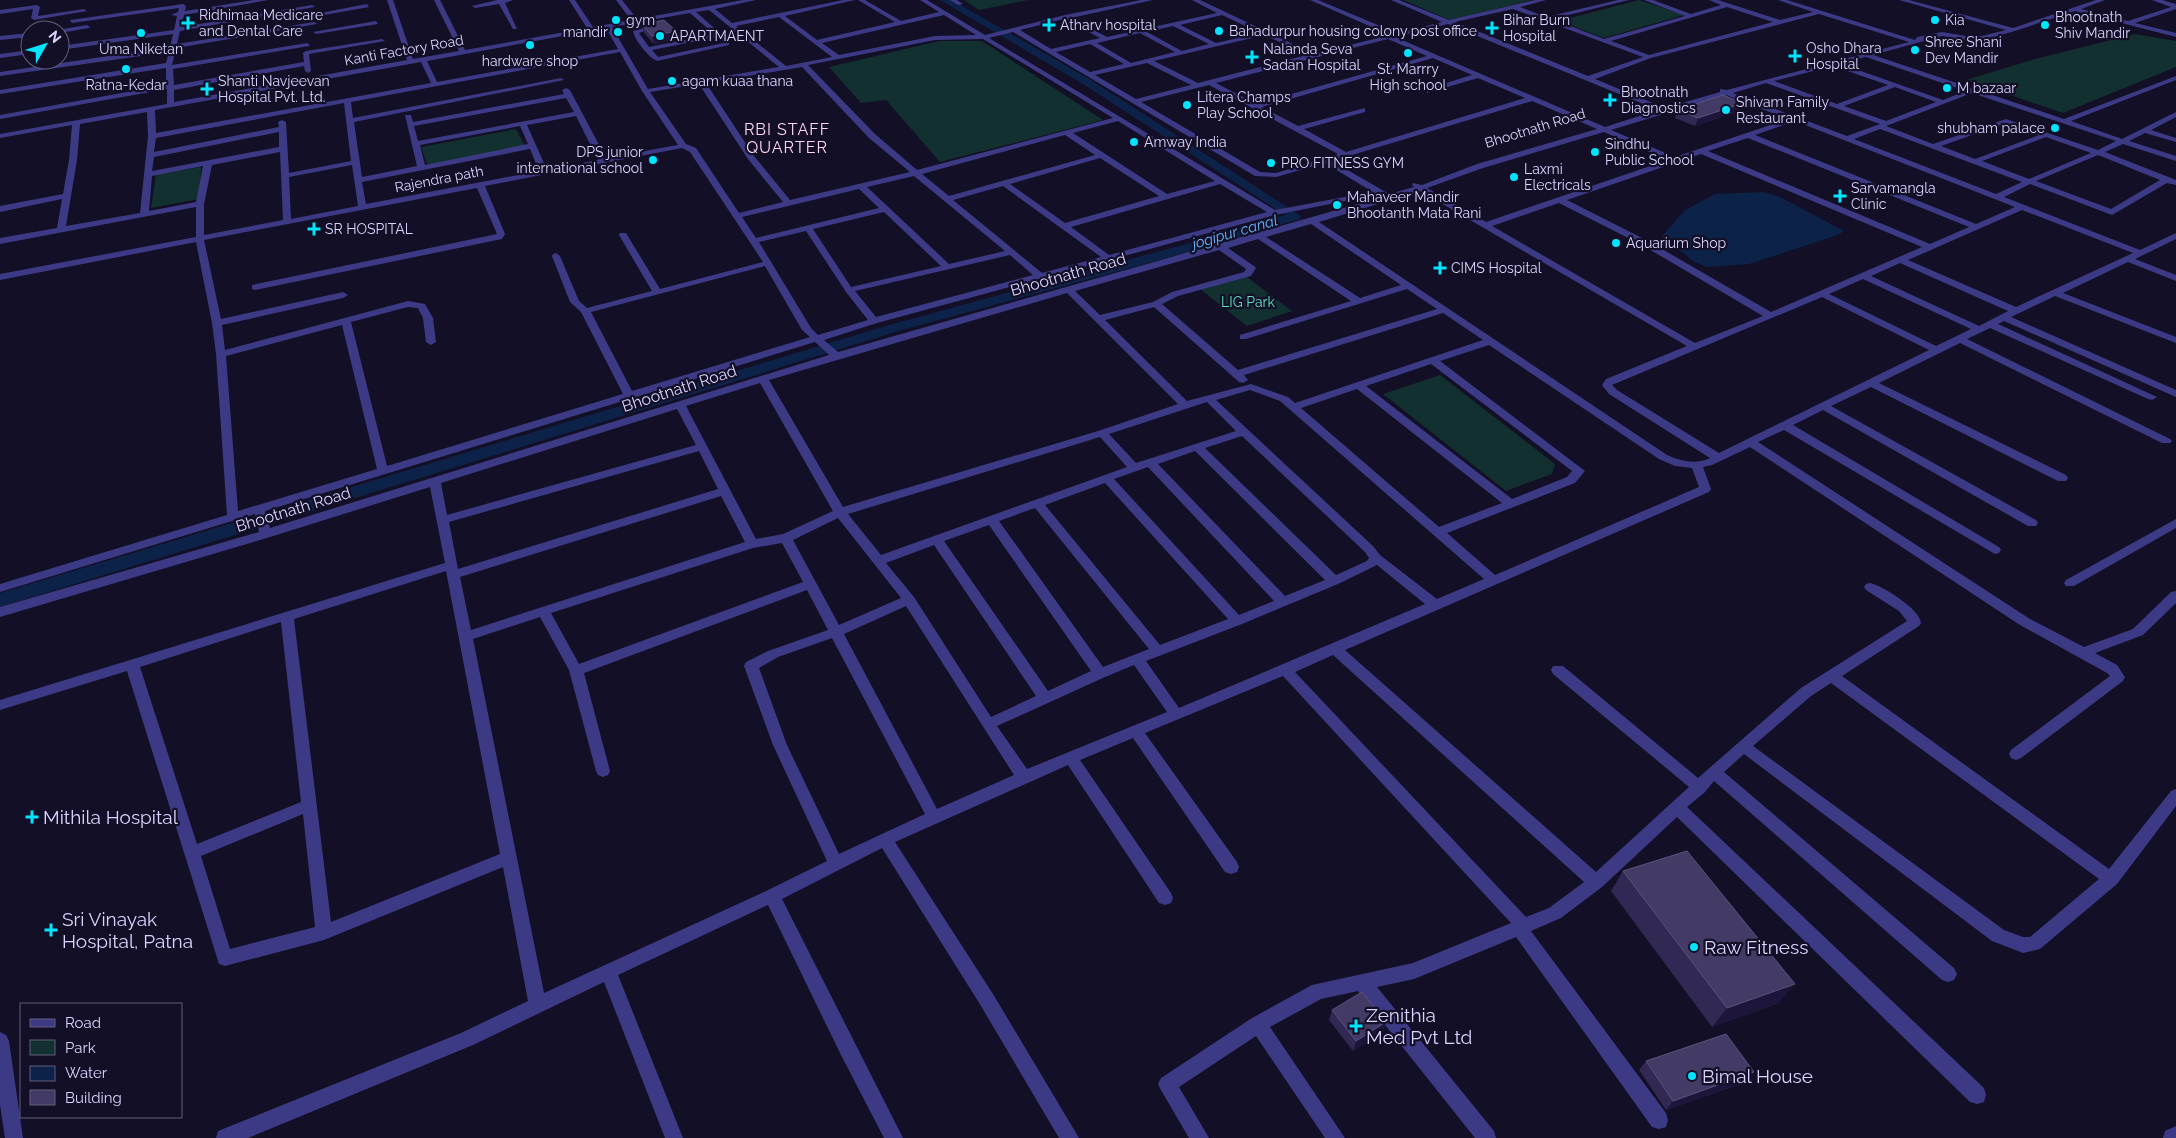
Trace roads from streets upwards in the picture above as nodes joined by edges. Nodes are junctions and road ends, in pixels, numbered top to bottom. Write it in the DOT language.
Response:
graph roads {
  1 [pos="265,0"];
  2 [pos="390,0"];
  3 [pos="437,0"];
  4 [pos="510,0"];
  5 [pos="572,0"];
  6 [pos="619,0"];
  7 [pos="753,0"];
  8 [pos="852,0"];
  9 [pos="861,0"];
  10 [pos="923,0"];
  11 [pos="953,0"];
  12 [pos="1150,0"];
  13 [pos="1195,0"];
  14 [pos="1314,0"];
  15 [pos="1394,0"];
  16 [pos="1544,0"];
  17 [pos="1626,0"];
  18 [pos="1647,0"];
  19 [pos="1712,0"];
  20 [pos="1781,0"];
  21 [pos="1902,0"];
  22 [pos="2102,0"];
  23 [pos="2154,0"];
  24 [pos="246,1"];
  25 [pos="501,1"];
  26 [pos="735,2"];
  27 [pos="311,4"];
  28 [pos="960,4"];
  29 [pos="367,6"];
  30 [pos="475,6"];
  31 [pos="1728,6"];
  32 [pos="2176,6"];
  33 [pos="1514,7"];
  34 [pos="710,8"];
  35 [pos="2074,9"];
  36 [pos="691,11"];
  37 [pos="0,12"];
  38 [pos="1819,12"];
  39 [pos="945,13"];
  40 [pos="1224,13"];
  41 [pos="181,14"];
  42 [pos="314,15"];
  43 [pos="780,15"];
  44 [pos="1691,16"];
  45 [pos="1065,17"];
  46 [pos="155,18"];
  47 [pos="698,18"];
  48 [pos="87,19"];
  49 [pos="1545,19"];
  50 [pos="72,21"];
  51 [pos="634,21"];
  52 [pos="1448,22"];
  53 [pos="376,23"];
  54 [pos="670,23"];
  55 [pos="900,23"];
  56 [pos="1781,23"];
  57 [pos="2128,23"];
  58 [pos="314,24"];
  59 [pos="1174,24"];
  60 [pos="661,25"];
  61 [pos="730,25"];
  62 [pos="608,26"];
  63 [pos="93,27"];
  64 [pos="515,28"];
  65 [pos="642,28"];
  66 [pos="591,29"];
  67 [pos="70,30"];
  68 [pos="1009,30"];
  69 [pos="2013,30"];
  70 [pos="2176,30"];
  71 [pos="177,31"];
  72 [pos="1141,31"];
  73 [pos="316,32"];
  74 [pos="1267,33"];
  75 [pos="2169,33"];
  76 [pos="718,35"];
  77 [pos="2176,35"];
  78 [pos="20,36"];
  79 [pos="987,36"];
  80 [pos="1393,36"];
  81 [pos="0,38"];
  82 [pos="1106,39"];
  83 [pos="382,41"];
  84 [pos="1604,41"];
  85 [pos="1912,41"];
  86 [pos="816,42"];
  87 [pos="1091,42"];
  88 [pos="307,45"];
  89 [pos="1215,45"];
  90 [pos="70,47"];
  91 [pos="173,48"];
  92 [pos="647,48"];
  93 [pos="622,50"];
  94 [pos="1050,51"];
  95 [pos="463,52"];
  96 [pos="20,53"];
  97 [pos="306,53"];
  98 [pos="1181,53"];
  99 [pos="1864,54"];
  100 [pos="0,56"];
  101 [pos="1314,56"];
  102 [pos="1434,56"];
  103 [pos="838,58"];
  104 [pos="1649,58"];
  105 [pos="423,60"];
  106 [pos="1149,60"];
  107 [pos="411,62"];
  108 [pos="553,63"];
  109 [pos="306,64"];
  110 [pos="1834,64"];
  111 [pos="804,65"];
  112 [pos="1130,65"];
  113 [pos="170,66"];
  114 [pos="785,68"];
  115 [pos="0,74"];
  116 [pos="1090,74"];
  117 [pos="1479,75"];
  118 [pos="2176,78"];
  119 [pos="1588,79"];
  120 [pos="310,80"];
  121 [pos="561,80"];
  122 [pos="1766,81"];
  123 [pos="1209,82"];
  124 [pos="702,83"];
  125 [pos="435,84"];
  126 [pos="1197,85"];
  127 [pos="1894,85"];
  128 [pos="171,87"];
  129 [pos="646,91"];
  130 [pos="1430,91"];
  131 [pos="1723,91"];
  132 [pos="1972,91"];
  133 [pos="0,92"];
  134 [pos="569,95"];
  135 [pos="1534,98"];
  136 [pos="347,100"];
  137 [pos="1135,101"];
  138 [pos="1943,102"];
  139 [pos="171,105"];
  140 [pos="1255,106"];
  141 [pos="1656,106"];
  142 [pos="1836,106"];
  143 [pos="151,108"];
  144 [pos="406,110"];
  145 [pos="1362,110"];
  146 [pos="1665,110"];
  147 [pos="281,112"];
  148 [pos="579,113"];
  149 [pos="2176,114"];
  150 [pos="0,117"];
  151 [pos="1118,119"];
  152 [pos="1794,119"];
  153 [pos="350,121"];
  154 [pos="2065,121"];
  155 [pos="76,122"];
  156 [pos="523,124"];
  157 [pos="410,125"];
  158 [pos="1597,125"];
  159 [pos="1884,125"];
  160 [pos="282,129"];
  161 [pos="1298,129"];
  162 [pos="1606,130"];
  163 [pos="2144,130"];
  164 [pos="1066,133"];
  165 [pos="1748,135"];
  166 [pos="2045,135"];
  167 [pos="0,136"];
  168 [pos="152,136"];
  169 [pos="1847,139"];
  170 [pos="2176,140"];
  171 [pos="2124,141"];
  172 [pos="415,144"];
  173 [pos="532,146"];
  174 [pos="683,146"];
  175 [pos="1934,146"];
  176 [pos="283,149"];
  177 [pos="1701,151"];
  178 [pos="2097,152"];
  179 [pos="150,155"];
  180 [pos="1102,155"];
  181 [pos="1346,155"];
  182 [pos="2176,159"];
  183 [pos="1675,160"];
  184 [pos="603,161"];
  185 [pos="1327,161"];
  186 [pos="356,162"];
  187 [pos="1976,162"];
  188 [pos="208,163"];
  189 [pos="422,168"];
  190 [pos="544,172"];
  191 [pos="915,172"];
  192 [pos="148,174"];
  193 [pos="284,176"];
  194 [pos="358,180"];
  195 [pos="2166,180"];
  196 [pos="1222,181"];
  197 [pos="2028,181"];
  198 [pos="1004,183"];
  199 [pos="1412,183"];
  200 [pos="2176,183"];
  201 [pos="480,185"];
  202 [pos="861,186"];
  203 [pos="1421,188"];
  204 [pos="65,196"];
  205 [pos="1166,197"];
  206 [pos="1388,197"];
  207 [pos="1997,197"];
  208 [pos="947,199"];
  209 [pos="1559,199"];
  210 [pos="1370,202"];
  211 [pos="200,204"];
  212 [pos="789,204"];
  213 [pos="2022,207"];
  214 [pos="362,208"];
  215 [pos="885,209"];
  216 [pos="0,210"];
  217 [pos="1278,212"];
  218 [pos="144,214"];
  219 [pos="736,216"];
  220 [pos="1312,221"];
  221 [pos="287,223"];
  222 [pos="1486,224"];
  223 [pos="1066,226"];
  224 [pos="1976,227"];
  225 [pos="808,228"];
  226 [pos="61,229"];
  227 [pos="623,234"];
  228 [pos="1260,236"];
  229 [pos="200,240"];
  230 [pos="2173,240"];
  231 [pos="0,241"];
  232 [pos="753,241"];
  233 [pos="1221,247"];
  234 [pos="1930,247"];
  235 [pos="1012,252"];
  236 [pos="2140,253"];
  237 [pos="556,256"];
  238 [pos="1109,258"];
  239 [pos="2128,259"];
  240 [pos="1900,260"];
  241 [pos="768,263"];
  242 [pos="948,268"];
  243 [pos="1864,276"];
  244 [pos="0,277"];
  245 [pos="1041,277"];
  246 [pos="2176,278"];
  247 [pos="1408,286"];
  248 [pos="255,288"];
  249 [pos="849,290"];
  250 [pos="1070,290"];
  251 [pos="657,292"];
  252 [pos="2056,293"];
  253 [pos="1822,294"];
  254 [pos="343,295"];
  255 [pos="1358,301"];
  256 [pos="1156,304"];
  257 [pos="1444,310"];
  258 [pos="585,311"];
  259 [pos="2016,311"];
  260 [pos="1772,316"];
  261 [pos="2003,317"];
  262 [pos="1097,319"];
  263 [pos="346,321"];
  264 [pos="874,321"];
  265 [pos="217,323"];
  266 [pos="1990,324"];
  267 [pos="1978,330"];
  268 [pos="1243,337"];
  269 [pos="1960,339"];
  270 [pos="819,340"];
  271 [pos="2176,340"];
  272 [pos="431,342"];
  273 [pos="1490,342"];
  274 [pos="1696,347"];
  275 [pos="1936,350"];
  276 [pos="833,353"];
  277 [pos="221,354"];
  278 [pos="1432,360"];
  279 [pos="1237,374"];
  280 [pos="762,378"];
  281 [pos="1870,383"];
  282 [pos="1358,385"];
  283 [pos="1251,387"];
  284 [pos="2176,394"];
  285 [pos="629,395"];
  286 [pos="2152,397"];
  287 [pos="1208,398"];
  288 [pos="680,404"];
  289 [pos="1185,405"];
  290 [pos="1823,406"];
  291 [pos="1293,407"];
  292 [pos="1784,426"];
  293 [pos="1102,432"];
  294 [pos="1244,432"];
  295 [pos="2166,441"];
  296 [pos="1750,442"];
  297 [pos="702,447"];
  298 [pos="1198,447"];
  299 [pos="1718,458"];
  300 [pos="1151,463"];
  301 [pos="1697,465"];
  302 [pos="1134,468"];
  303 [pos="384,471"];
  304 [pos="1107,478"];
  305 [pos="2062,478"];
  306 [pos="435,482"];
  307 [pos="725,490"];
  308 [pos="1038,504"];
  309 [pos="1511,504"];
  310 [pos="260,510"];
  311 [pos="840,512"];
  312 [pos="233,517"];
  313 [pos="442,520"];
  314 [pos="992,521"];
  315 [pos="2032,523"];
  316 [pos="2176,523"];
  317 [pos="266,532"];
  318 [pos="1438,532"];
  319 [pos="786,538"];
  320 [pos="937,540"];
  321 [pos="752,544"];
  322 [pos="1994,550"];
  323 [pos="1376,558"];
  324 [pos="878,561"];
  325 [pos="452,570"];
  326 [pos="1493,580"];
  327 [pos="1334,581"];
  328 [pos="2070,583"];
  329 [pos="811,584"];
  330 [pos="1870,587"];
  331 [pos="0,588"];
  332 [pos="2176,595"];
  333 [pos="909,600"];
  334 [pos="1282,601"];
  335 [pos="1435,605"];
  336 [pos="543,611"];
  337 [pos="0,612"];
  338 [pos="287,616"];
  339 [pos="1237,621"];
  340 [pos="836,632"];
  341 [pos="466,636"];
  342 [pos="1334,648"];
  343 [pos="1157,650"];
  344 [pos="2083,652"];
  345 [pos="1136,658"];
  346 [pos="132,664"];
  347 [pos="576,670"];
  348 [pos="1285,670"];
  349 [pos="1558,670"];
  350 [pos="1100,673"];
  351 [pos="1831,675"];
  352 [pos="1045,698"];
  353 [pos="0,705"];
  354 [pos="1176,714"];
  355 [pos="988,724"];
  356 [pos="1136,731"];
  357 [pos="1743,746"];
  358 [pos="2016,754"];
  359 [pos="1071,758"];
  360 [pos="603,771"];
  361 [pos="1716,774"];
  362 [pos="1024,777"];
  363 [pos="1700,788"];
  364 [pos="2176,796"];
  365 [pos="309,805"];
  366 [pos="1678,808"];
  367 [pos="934,817"];
  368 [pos="885,839"];
  369 [pos="192,853"];
  370 [pos="509,858"];
  371 [pos="836,864"];
  372 [pos="1231,867"];
  373 [pos="2110,879"];
  374 [pos="1596,882"];
  375 [pos="772,896"];
  376 [pos="1165,898"];
  377 [pos="1521,927"];
  378 [pos="324,932"];
  379 [pos="608,971"];
  380 [pos="1948,974"];
  381 [pos="1362,982"];
  382 [pos="538,1005"];
  383 [pos="1258,1024"];
  384 [pos="0,1042"];
  385 [pos="1977,1095"];
  386 [pos="1659,1120"];
  387 [pos="2176,1135"];
  388 [pos="14,1138"];
  389 [pos="225,1138"];
  390 [pos="674,1138"];
  391 [pos="894,1138"];
  392 [pos="1070,1138"];
  393 [pos="1200,1138"];
  394 [pos="1336,1138"];
  395 [pos="1487,1138"];
  396 [pos="2172,1138"];
  1 -- 24 [label="street"];
  2 -- 107 [label="street"];
  3 -- 95 [label="street"];
  4 -- 25 [label="street"];
  5 -- 66 [label="street"];
  6 -- 51 [label="street"];
  7 -- 26 [label="street, Kanti Factory Road"];
  8 -- 43 [label="street"];
  9 -- 55 [label="street"];
  10 -- 39 [label="street"];
  11 -- 28 [label="street"];
  12 -- 45 [label="street"];
  13 -- 40 [label="street"];
  14 -- 80 [label="street"];
  15 -- 52 [label="street"];
  16 -- 33 [label="street"];
  17 -- 49 [label="street"];
  18 -- 44 [label="street"];
  19 -- 31 [label="street"];
  20 -- 38 [label="street"];
  21 -- 69 [label="street"];
  22 -- 35 [label="street, Bhootnath Road"];
  23 -- 32 [label="street"];
  24 -- 41 [label="street"];
  25 -- 30 [label="street"];
  25 -- 64 [label="street"];
  26 -- 34 [label="street, Kanti Factory Road"];
  27 -- 42 [label="street"];
  27 -- 71 [label="street"];
  29 -- 42 [label="street"];
  31 -- 44 [label="street"];
  31 -- 56 [label="street"];
  32 -- 57 [label="street"];
  33 -- 49 [label="street"];
  33 -- 52 [label="street"];
  34 -- 36 [label="street, Kanti Factory Road"];
  34 -- 61 [label="street"];
  35 -- 57 [label="street"];
  35 -- 69 [label="street, Bhootnath Road"];
  36 -- 47 [label="street"];
  36 -- 51 [label="street, Kanti Factory Road"];
  37 -- 48 [label="street"];
  38 -- 56 [label="street"];
  38 -- 85 [label="street"];
  39 -- 55 [label="street"];
  39 -- 79 [label="street"];
  40 -- 59 [label="street"];
  40 -- 74 [label="street"];
  41 -- 46 [label="street"];
  41 -- 48 [label="street"];
  41 -- 71 [label="street"];
  42 -- 58 [label="street"];
  43 -- 61 [label="street"];
  43 -- 86 [label="street"];
  44 -- 84 [label="street"];
  45 -- 68 [label="street"];
  45 -- 82 [label="street"];
  47 -- 54 [label="street"];
  47 -- 76 [label="street"];
  48 -- 50 [label="street"];
  49 -- 84 [label="street"];
  51 -- 62 [label="street, Kanti Factory Road"];
  51 -- 65 [label="street"];
  52 -- 80 [label="street"];
  52 -- 119 [label="street"];
  53 -- 73 [label="street"];
  55 -- 86 [label="street"];
  56 -- 104 [label="street"];
  57 -- 75 [label="street"];
  58 -- 73 [label="street"];
  58 -- 91 [label="street"];
  59 -- 72 [label="street"];
  59 -- 89 [label="street"];
  60 -- 65 [label="street"];
  61 -- 114 [label="street"];
  62 -- 66 [label="street, Kanti Factory Road"];
  62 -- 93 [label="street"];
  63 -- 67 [label="street"];
  65 -- 92 [label="street"];
  66 -- 95 [label="street, Kanti Factory Road"];
  68 -- 79 [label="street"];
  68 -- 94 [label="street"];
  69 -- 85 [label="street, Bhootnath Road"];
  70 -- 75 [label="street"];
  71 -- 90 [label="street"];
  71 -- 91 [label="street"];
  72 -- 82 [label="street"];
  72 -- 98 [label="street"];
  73 -- 88 [label="street"];
  74 -- 89 [label="street"];
  74 -- 101 [label="street"];
  75 -- 77 [label="street"];
  76 -- 92 [label="street"];
  76 -- 92 [label="street"];
  78 -- 81 [label="street"];
  79 -- 103 [label="street"];
  79 -- 151 [label="street"];
  80 -- 101 [label="street"];
  80 -- 102 [label="street"];
  82 -- 87 [label="street"];
  83 -- 97 [label="street"];
  84 -- 104 [label="street"];
  85 -- 99 [label="street, Bhootnath Road"];
  86 -- 103 [label="street"];
  87 -- 94 [label="street"];
  87 -- 112 [label="street"];
  88 -- 97 [label="street"];
  88 -- 113 [label="street"];
  89 -- 98 [label="street"];
  91 -- 113 [label="street"];
  91 -- 115 [label="street"];
  93 -- 108 [label="street"];
  93 -- 129 [label="street"];
  94 -- 116 [label="street"];
  95 -- 105 [label="street, Kanti Factory Road"];
  96 -- 100 [label="street"];
  97 -- 109 [label="street"];
  98 -- 106 [label="street"];
  99 -- 110 [label="street, Bhootnath Road"];
  99 -- 131 [label="street, Bhootnath Road"];
  99 -- 132 [label="street"];
  101 -- 123 [label="street"];
  102 -- 117 [label="street"];
  102 -- 140 [label="street"];
  103 -- 111 [label="street"];
  104 -- 119 [label="street"];
  105 -- 107 [label="street, Kanti Factory Road"];
  105 -- 125 [label="street"];
  106 -- 112 [label="street"];
  106 -- 126 [label="street"];
  107 -- 120 [label="street, Kanti Factory Road"];
  108 -- 121 [label="street"];
  108 -- 125 [label="street"];
  109 -- 120 [label="street"];
  109 -- 128 [label="street"];
  110 -- 122 [label="street, Bhootnath Road"];
  110 -- 127 [label="street"];
  111 -- 114 [label="street"];
  111 -- 191 [label="street"];
  112 -- 116 [label="street"];
  113 -- 128 [label="street"];
  113 -- 133 [label="street"];
  114 -- 124 [label="street"];
  116 -- 137 [label="street"];
  117 -- 130 [label="street"];
  117 -- 135 [label="street"];
  118 -- 154 [label="street"];
  119 -- 141 [label="street"];
  120 -- 139 [label="street, Kanti Factory Road"];
  121 -- 134 [label="street"];
  121 -- 144 [label="street"];
  122 -- 131 [label="street, Bhootnath Road"];
  122 -- 142 [label="street"];
  123 -- 126 [label="street"];
  123 -- 140 [label="street"];
  124 -- 129 [label="street"];
  124 -- 212 [label="street"];
  125 -- 136 [label="street"];
  126 -- 137 [label="street"];
  127 -- 138 [label="street"];
  127 -- 142 [label="street"];
  128 -- 139 [label="street"];
  128 -- 150 [label="street"];
  129 -- 174 [label="street"];
  131 -- 141 [label="street, Bhootnath Road"];
  131 -- 146 [label="street, Bhootnath Road"];
  131 -- 152 [label="street"];
  132 -- 138 [label="street"];
  132 -- 154 [label="street"];
  134 -- 148 [label="street"];
  134 -- 157 [label="street"];
  135 -- 158 [label="street"];
  135 -- 181 [label="street"];
  136 -- 147 [label="street"];
  136 -- 153 [label="street"];
  137 -- 185 [label="street"];
  138 -- 159 [label="street"];
  139 -- 143 [label="street, Kanti Factory Road"];
  140 -- 161 [label="street"];
  141 -- 146 [label="street"];
  141 -- 158 [label="street, Bhootnath Road"];
  142 -- 159 [label="street"];
  143 -- 155 [label="street, Kanti Factory Road"];
  143 -- 168 [label="street"];
  144 -- 153 [label="street"];
  144 -- 157 [label="street"];
  145 -- 161 [label="street"];
  146 -- 162 [label="street, Bhootnath Road"];
  147 -- 160 [label="street"];
  147 -- 168 [label="street"];
  148 -- 156 [label="street"];
  148 -- 184 [label="street"];
  149 -- 163 [label="street"];
  151 -- 164 [label="street"];
  151 -- 196 [label="street"];
  152 -- 165 [label="street"];
  152 -- 169 [label="street"];
  153 -- 186 [label="street"];
  154 -- 171 [label="street"];
  155 -- 167 [label="street, Kanti Factory Road"];
  155 -- 204 [label="street"];
  156 -- 172 [label="street"];
  156 -- 173 [label="street"];
  157 -- 172 [label="street"];
  158 -- 162 [label="street"];
  158 -- 199 [label="street, Bhootnath Road"];
  159 -- 169 [label="street"];
  159 -- 175 [label="street"];
  160 -- 176 [label="street"];
  160 -- 179 [label="street"];
  161 -- 181 [label="street"];
  162 -- 183 [label="street"];
  162 -- 203 [label="street, Bhootnath Road"];
  163 -- 170 [label="street"];
  163 -- 171 [label="street"];
  164 -- 180 [label="street"];
  164 -- 191 [label="street"];
  165 -- 177 [label="street"];
  165 -- 224 [label="street"];
  166 -- 175 [label="street"];
  166 -- 178 [label="street"];
  166 -- 187 [label="street"];
  168 -- 179 [label="street"];
  169 -- 207 [label="street"];
  171 -- 178 [label="street"];
  171 -- 182 [label="street"];
  172 -- 189 [label="street"];
  173 -- 189 [label="street"];
  173 -- 190 [label="street"];
  174 -- 184 [label="street, Rajendra path"];
  174 -- 219 [label="street"];
  175 -- 187 [label="street"];
  176 -- 188 [label="street"];
  176 -- 193 [label="street"];
  177 -- 183 [label="street"];
  177 -- 234 [label="street"];
  178 -- 195 [label="street"];
  178 -- 197 [label="street"];
  179 -- 192 [label="street"];
  180 -- 198 [label="street"];
  180 -- 205 [label="street"];
  181 -- 185 [label="street"];
  183 -- 209 [label="street"];
  184 -- 190 [label="street, Rajendra path"];
  185 -- 206 [label="street"];
  186 -- 193 [label="street"];
  186 -- 194 [label="street"];
  187 -- 197 [label="street"];
  188 -- 192 [label="street"];
  188 -- 211 [label="street"];
  189 -- 194 [label="street"];
  190 -- 201 [label="street, Rajendra path"];
  191 -- 202 [label="street"];
  191 -- 208 [label="street"];
  192 -- 218 [label="street"];
  193 -- 221 [label="street"];
  194 -- 214 [label="street"];
  195 -- 197 [label="street"];
  195 -- 200 [label="street"];
  196 -- 205 [label="street"];
  196 -- 217 [label="street"];
  197 -- 207 [label="street"];
  198 -- 208 [label="street"];
  198 -- 223 [label="street"];
  199 -- 203 [label="street"];
  199 -- 206 [label="street, Bhootnath Road"];
  201 -- 214 [label="street, Rajendra path"];
  201 -- 248 [label="street"];
  202 -- 212 [label="street"];
  202 -- 215 [label="street"];
  203 -- 206 [label="street, Bhootnath Road"];
  203 -- 222 [label="street"];
  204 -- 216 [label="street"];
  204 -- 226 [label="street"];
  205 -- 223 [label="street"];
  206 -- 210 [label="street, Bhootnath Road"];
  207 -- 213 [label="street"];
  208 -- 235 [label="street"];
  209 -- 222 [label="street"];
  209 -- 260 [label="street"];
  210 -- 217 [label="street, Bhootnath Road"];
  210 -- 220 [label="street, Bhootnath Road"];
  211 -- 218 [label="street"];
  211 -- 229 [label="street"];
  212 -- 219 [label="street"];
  213 -- 224 [label="street"];
  213 -- 236 [label="street"];
  214 -- 221 [label="street, Rajendra path"];
  215 -- 225 [label="street"];
  215 -- 242 [label="street"];
  217 -- 238 [label="street, Bhootnath Road"];
  218 -- 226 [label="street"];
  219 -- 232 [label="street"];
  220 -- 228 [label="street, Bhootnath Road"];
  220 -- 247 [label="street"];
  221 -- 229 [label="street, Rajendra path"];
  222 -- 274 [label="street"];
  223 -- 238 [label="street"];
  224 -- 234 [label="street"];
  225 -- 232 [label="street"];
  225 -- 249 [label="street"];
  226 -- 231 [label="street"];
  227 -- 251 [label="street"];
  228 -- 233 [label="street, Bhootnath Road"];
  228 -- 255 [label="street"];
  229 -- 244 [label="street, Rajendra path"];
  229 -- 265 [label="street"];
  230 -- 236 [label="street"];
  232 -- 241 [label="street"];
  233 -- 250 [label="street, Bhootnath Road"];
  233 -- 256 [label="street"];
  234 -- 240 [label="street"];
  235 -- 242 [label="street"];
  235 -- 245 [label="street"];
  236 -- 239 [label="street"];
  237 -- 258 [label="street"];
  238 -- 245 [label="street, Bhootnath Road"];
  239 -- 246 [label="street"];
  239 -- 252 [label="street"];
  240 -- 243 [label="street"];
  240 -- 259 [label="street"];
  241 -- 251 [label="street"];
  241 -- 270 [label="street"];
  242 -- 249 [label="street"];
  243 -- 253 [label="street"];
  243 -- 267 [label="street"];
  245 -- 264 [label="street, Bhootnath Road"];
  247 -- 255 [label="street"];
  247 -- 257 [label="street"];
  249 -- 264 [label="street"];
  250 -- 262 [label="street"];
  250 -- 276 [label="street, Bhootnath Road"];
  251 -- 258 [label="street"];
  252 -- 259 [label="street"];
  252 -- 271 [label="street"];
  253 -- 260 [label="street"];
  253 -- 275 [label="street"];
  254 -- 265 [label="street"];
  255 -- 268 [label="street"];
  256 -- 262 [label="street"];
  256 -- 279 [label="street"];
  257 -- 273 [label="street"];
  257 -- 279 [label="street"];
  258 -- 285 [label="street"];
  259 -- 261 [label="street"];
  260 -- 274 [label="street"];
  261 -- 266 [label="street"];
  261 -- 284 [label="street"];
  262 -- 289 [label="street"];
  263 -- 272 [label="street"];
  263 -- 277 [label="street"];
  263 -- 303 [label="street"];
  264 -- 270 [label="street, Bhootnath Road"];
  265 -- 277 [label="street"];
  266 -- 267 [label="street"];
  266 -- 286 [label="street"];
  267 -- 269 [label="street"];
  269 -- 275 [label="street"];
  269 -- 295 [label="street"];
  270 -- 276 [label="street"];
  270 -- 285 [label="street, Bhootnath Road"];
  273 -- 278 [label="street"];
  273 -- 301 [label="street"];
  274 -- 299 [label="street"];
  275 -- 281 [label="street"];
  276 -- 280 [label="street, Bhootnath Road"];
  277 -- 312 [label="street"];
  278 -- 282 [label="street"];
  278 -- 309 [label="street"];
  279 -- 283 [label="street"];
  280 -- 288 [label="street, Bhootnath Road"];
  280 -- 311 [label="street"];
  281 -- 290 [label="street"];
  281 -- 305 [label="street"];
  282 -- 291 [label="street"];
  282 -- 309 [label="street"];
  283 -- 287 [label="street"];
  283 -- 291 [label="street"];
  285 -- 303 [label="street, Bhootnath Road"];
  287 -- 289 [label="street"];
  287 -- 294 [label="street"];
  288 -- 297 [label="street"];
  288 -- 306 [label="street, Bhootnath Road"];
  289 -- 293 [label="street"];
  290 -- 292 [label="street"];
  290 -- 315 [label="street"];
  291 -- 318 [label="street"];
  292 -- 296 [label="street"];
  292 -- 322 [label="street"];
  293 -- 302 [label="street"];
  293 -- 311 [label="street"];
  294 -- 298 [label="street"];
  294 -- 323 [label="street"];
  296 -- 299 [label="street"];
  296 -- 344 [label="street"];
  297 -- 307 [label="street"];
  297 -- 313 [label="street"];
  298 -- 300 [label="street"];
  298 -- 327 [label="street"];
  299 -- 301 [label="street"];
  300 -- 302 [label="street"];
  300 -- 334 [label="street"];
  301 -- 326 [label="street"];
  302 -- 304 [label="street"];
  303 -- 310 [label="street, Bhootnath Road"];
  304 -- 308 [label="street"];
  304 -- 339 [label="street"];
  306 -- 313 [label="street"];
  306 -- 317 [label="street, Bhootnath Road"];
  307 -- 321 [label="street"];
  307 -- 325 [label="street"];
  308 -- 314 [label="street"];
  308 -- 343 [label="street"];
  309 -- 318 [label="street"];
  310 -- 312 [label="street, Bhootnath Road"];
  310 -- 317 [label="street"];
  311 -- 319 [label="street"];
  311 -- 324 [label="street"];
  312 -- 331 [label="street, Bhootnath Road"];
  313 -- 325 [label="street"];
  314 -- 320 [label="street"];
  314 -- 350 [label="street"];
  316 -- 328 [label="street"];
  317 -- 337 [label="street, Bhootnath Road"];
  318 -- 326 [label="street"];
  319 -- 321 [label="street"];
  319 -- 329 [label="street"];
  320 -- 324 [label="street"];
  320 -- 352 [label="street"];
  321 -- 336 [label="street"];
  323 -- 327 [label="street"];
  323 -- 335 [label="street"];
  324 -- 333 [label="street"];
  325 -- 338 [label="street"];
  325 -- 341 [label="street"];
  326 -- 335 [label="street"];
  327 -- 334 [label="street"];
  329 -- 340 [label="street"];
  329 -- 347 [label="street"];
  330 -- 351 [label="street"];
  332 -- 344 [label="street"];
  333 -- 340 [label="street"];
  333 -- 355 [label="street"];
  334 -- 339 [label="street"];
  335 -- 342 [label="street"];
  336 -- 341 [label="street"];
  336 -- 347 [label="street"];
  338 -- 346 [label="street"];
  338 -- 365 [label="street"];
  339 -- 343 [label="street"];
  340 -- 367 [label="street"];
  340 -- 371 [label="street"];
  341 -- 370 [label="street"];
  342 -- 348 [label="street"];
  342 -- 374 [label="street"];
  343 -- 345 [label="street"];
  344 -- 358 [label="street"];
  345 -- 350 [label="street"];
  345 -- 354 [label="street"];
  346 -- 353 [label="street"];
  346 -- 369 [label="street"];
  347 -- 360 [label="street"];
  348 -- 354 [label="street"];
  348 -- 377 [label="street"];
  349 -- 363 [label="street"];
  350 -- 352 [label="street"];
  351 -- 357 [label="street"];
  351 -- 373 [label="street"];
  352 -- 355 [label="street"];
  354 -- 356 [label="street"];
  355 -- 362 [label="street"];
  356 -- 359 [label="street"];
  356 -- 372 [label="street"];
  357 -- 361 [label="street"];
  357 -- 373 [label="street"];
  359 -- 362 [label="street"];
  359 -- 376 [label="street"];
  361 -- 363 [label="street"];
  361 -- 380 [label="street"];
  362 -- 367 [label="street"];
  363 -- 366 [label="street"];
  364 -- 373 [label="street"];
  365 -- 369 [label="street"];
  365 -- 378 [label="street"];
  366 -- 374 [label="street"];
  366 -- 385 [label="street"];
  367 -- 368 [label="street"];
  368 -- 371 [label="street"];
  368 -- 392 [label="street"];
  369 -- 378 [label="street"];
  370 -- 378 [label="street"];
  370 -- 382 [label="street"];
  371 -- 375 [label="street"];
  374 -- 377 [label="street"];
  375 -- 379 [label="street"];
  375 -- 391 [label="street"];
  377 -- 381 [label="street"];
  377 -- 386 [label="street"];
  379 -- 382 [label="street"];
  379 -- 390 [label="street"];
  381 -- 383 [label="street"];
  381 -- 395 [label="street"];
  382 -- 389 [label="street"];
  383 -- 393 [label="street"];
  383 -- 394 [label="street"];
  384 -- 388 [label="street"];
  387 -- 396 [label="street"];
}
